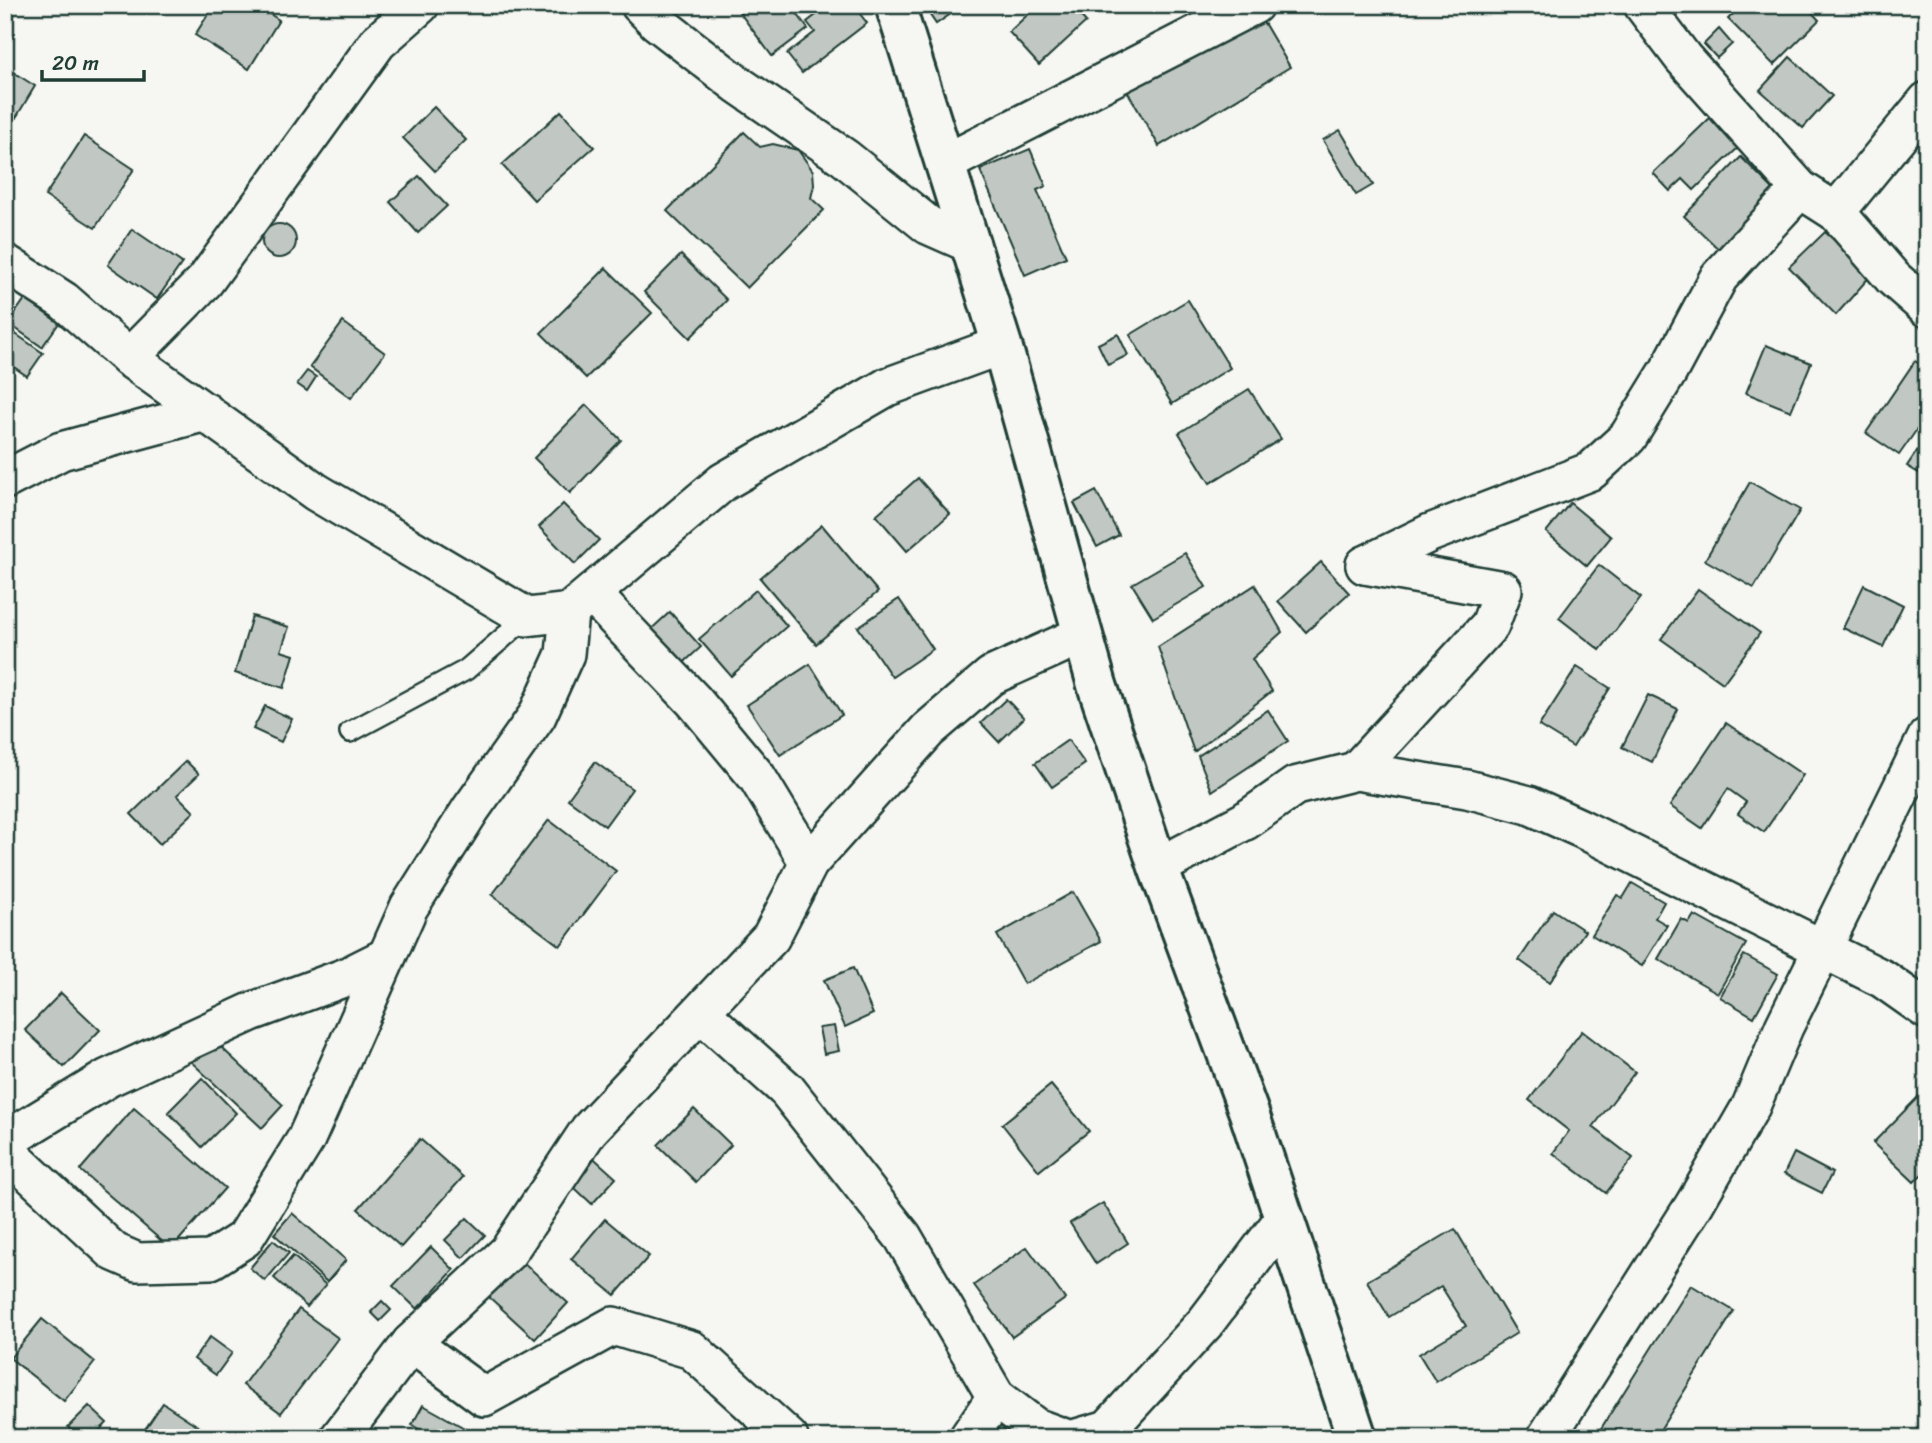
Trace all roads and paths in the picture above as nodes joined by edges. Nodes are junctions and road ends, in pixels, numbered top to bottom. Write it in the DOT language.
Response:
graph roads {
  1 [pos="419,5"];
  2 [pos="640,5"];
  3 [pos="895,5"];
  4 [pos="1254,5"];
  5 [pos="1643,5"];
  6 [pos="1927,101"];
  7 [pos="946,163"];
  8 [pos="1800,188"];
  9 [pos="1836,212"];
  10 [pos="971,244"];
  11 [pos="5,263"];
  12 [pos="1927,308"];
  13 [pos="1002,345"];
  14 [pos="129,358"];
  15 [pos="206,412"];
  16 [pos="5,480"];
  17 [pos="580,603"];
  18 [pos="527,617"];
  19 [pos="1082,635"];
  20 [pos="350,732"];
  21 [pos="1927,737"];
  22 [pos="1356,771"];
  23 [pos="809,863"];
  24 [pos="1158,867"];
  25 [pos="1821,950"];
  26 [pos="386,957"];
  27 [pos="1927,1010"];
  28 [pos="701,1013"];
  29 [pos="5,1140"];
  30 [pos="5,1150"];
  31 [pos="1283,1220"];
  32 [pos="411,1343"];
  33 [pos="996,1397"];
  34 [pos="339,1438"];
  35 [pos="789,1438"];
  36 [pos="968,1438"];
  37 [pos="1065,1438"];
  38 [pos="1077,1438"];
  39 [pos="1357,1438"];
  40 [pos="1546,1438"];
  1 -- 14 [label="street"];
  2 -- 10 [label="street"];
  3 -- 7 [label="main road"];
  4 -- 7 [label="street"];
  5 -- 8 [label="street"];
  6 -- 9 [label="street"];
  7 -- 10 [label="main road"];
  8 -- 9 [label="street"];
  8 -- 22 [label="street"];
  9 -- 12 [label="street"];
  10 -- 13 [label="main road"];
  11 -- 14 [label="street"];
  13 -- 17 [label="street"];
  13 -- 19 [label="main road"];
  14 -- 15 [label="street"];
  15 -- 16 [label="street"];
  15 -- 18 [label="street"];
  17 -- 18 [label="street"];
  17 -- 23 [label="street"];
  17 -- 26 [label="street"];
  18 -- 20 [label="lane"];
  19 -- 23 [label="street"];
  19 -- 24 [label="main road"];
  21 -- 25 [label="street"];
  22 -- 24 [label="street"];
  22 -- 25 [label="street"];
  23 -- 28 [label="street"];
  24 -- 31 [label="main road"];
  25 -- 27 [label="street"];
  25 -- 40 [label="street"];
  26 -- 29 [label="street"];
  26 -- 30 [label="street"];
  28 -- 32 [label="street"];
  28 -- 33 [label="street"];
  31 -- 38 [label="street"];
  31 -- 39 [label="main road"];
  32 -- 34 [label="street"];
  32 -- 35 [label="street"];
  33 -- 36 [label="street"];
  33 -- 37 [label="street"];
}
